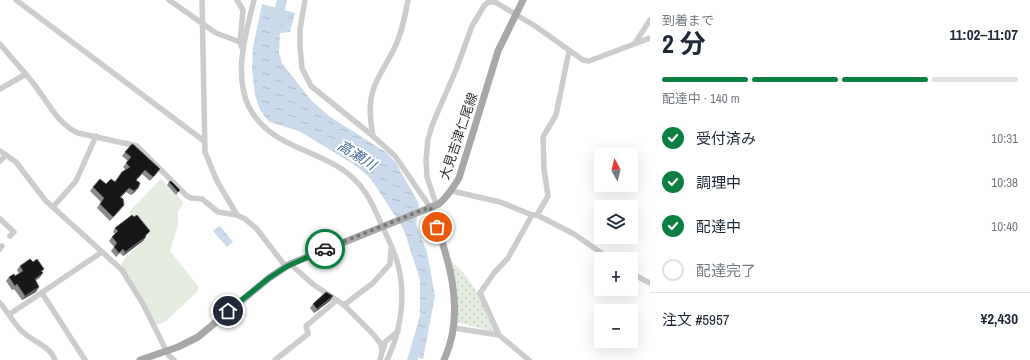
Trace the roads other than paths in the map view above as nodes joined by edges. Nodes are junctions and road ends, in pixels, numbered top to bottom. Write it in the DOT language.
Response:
graph roads {
  1 [pos="16,0"];
  2 [pos="169,0"];
  3 [pos="202,0"];
  4 [pos="237,0"];
  5 [pos="254,0"];
  6 [pos="305,0"];
  7 [pos="408,0"];
  8 [pos="523,0"];
  9 [pos="516,15"];
  10 [pos="650,20"];
  11 [pos="202,25"];
  12 [pos="650,38"];
  13 [pos="240,42"];
  14 [pos="0,44"];
  15 [pos="634,44"];
  16 [pos="242,50"];
  17 [pos="569,51"];
  18 [pos="26,74"];
  19 [pos="0,89"];
  20 [pos="96,136"];
  21 [pos="373,136"];
  22 [pos="204,141"];
  23 [pos="0,151"];
  24 [pos="6,155"];
  25 [pos="0,161"];
  26 [pos="452,191"];
  27 [pos="438,204"];
  28 [pos="53,207"];
  29 [pos="430,207"];
  30 [pos="237,214"];
  31 [pos="535,215"];
  32 [pos="0,219"];
  33 [pos="382,226"];
  34 [pos="10,236"];
  35 [pos="391,245"];
  36 [pos="102,252"];
  37 [pos="600,252"];
  38 [pos="288,266"];
  39 [pos="638,277"];
  40 [pos="650,283"];
  41 [pos="42,293"];
  42 [pos="337,300"];
  43 [pos="2,305"];
  44 [pos="344,305"];
  45 [pos="0,313"];
  46 [pos="10,314"];
  47 [pos="454,328"];
  48 [pos="398,331"];
  49 [pos="499,335"];
  50 [pos="167,351"];
  51 [pos="382,352"];
  52 [pos="55,360"];
  53 [pos="85,360"];
  54 [pos="140,360"];
  55 [pos="174,360"];
  56 [pos="275,360"];
  57 [pos="380,360"];
  58 [pos="387,360"];
  59 [pos="444,360"];
  60 [pos="529,360"];
  1 -- 22 [label="street"];
  2 -- 11 [label="street"];
  3 -- 11 [label="street"];
  4 -- 13 [label="street"];
  5 -- 16 [label="street"];
  6 -- 21 [label="street"];
  7 -- 21 [label="street"];
  8 -- 9 [label="main road, 大見吉津仁尾線"];
  9 -- 17 [label="street"];
  9 -- 26 [label="main road, 大見吉津仁尾線"];
  9 -- 27 [label="street"];
  10 -- 15 [label="street"];
  11 -- 13 [label="street"];
  11 -- 22 [label="street"];
  12 -- 15 [label="street"];
  13 -- 16 [label="street"];
  14 -- 18 [label="street"];
  15 -- 17 [label="street"];
  16 -- 33 [label="street"];
  17 -- 31 [label="street"];
  18 -- 19 [label="street"];
  18 -- 20 [label="street"];
  20 -- 28 [label="street"];
  20 -- 30 [label="street"];
  21 -- 29 [label="street"];
  22 -- 30 [label="street"];
  23 -- 24 [label="street"];
  24 -- 25 [label="street"];
  24 -- 28 [label="street"];
  26 -- 27 [label="main road, 大見吉津仁尾線"];
  26 -- 31 [label="street"];
  27 -- 29 [label="main road, 大見吉津仁尾線"];
  28 -- 36 [label="street"];
  29 -- 33 [label="main road, 大見吉津仁尾線"];
  29 -- 47 [label="main road"];
  30 -- 38 [label="street"];
  31 -- 37 [label="street"];
  31 -- 49 [label="street"];
  32 -- 34 [label="street"];
  33 -- 35 [label="street"];
  33 -- 38 [label="main road, 大見吉津仁尾線"];
  35 -- 44 [label="street"];
  35 -- 48 [label="street"];
  36 -- 41 [label="street"];
  36 -- 50 [label="street"];
  38 -- 42 [label="street"];
  38 -- 50 [label="main road, 大見吉津仁尾線"];
  39 -- 40 [label="street"];
  41 -- 46 [label="street"];
  41 -- 53 [label="street"];
  42 -- 44 [label="street"];
  42 -- 56 [label="street"];
  43 -- 45 [label="street"];
  43 -- 46 [label="street"];
  44 -- 51 [label="street"];
  46 -- 52 [label="street"];
  47 -- 49 [label="street"];
  47 -- 59 [label="main road"];
  48 -- 51 [label="street"];
  48 -- 58 [label="street"];
  49 -- 60 [label="street"];
  50 -- 54 [label="main road, 大見吉津仁尾線"];
  50 -- 55 [label="street"];
  51 -- 57 [label="street"];
}
